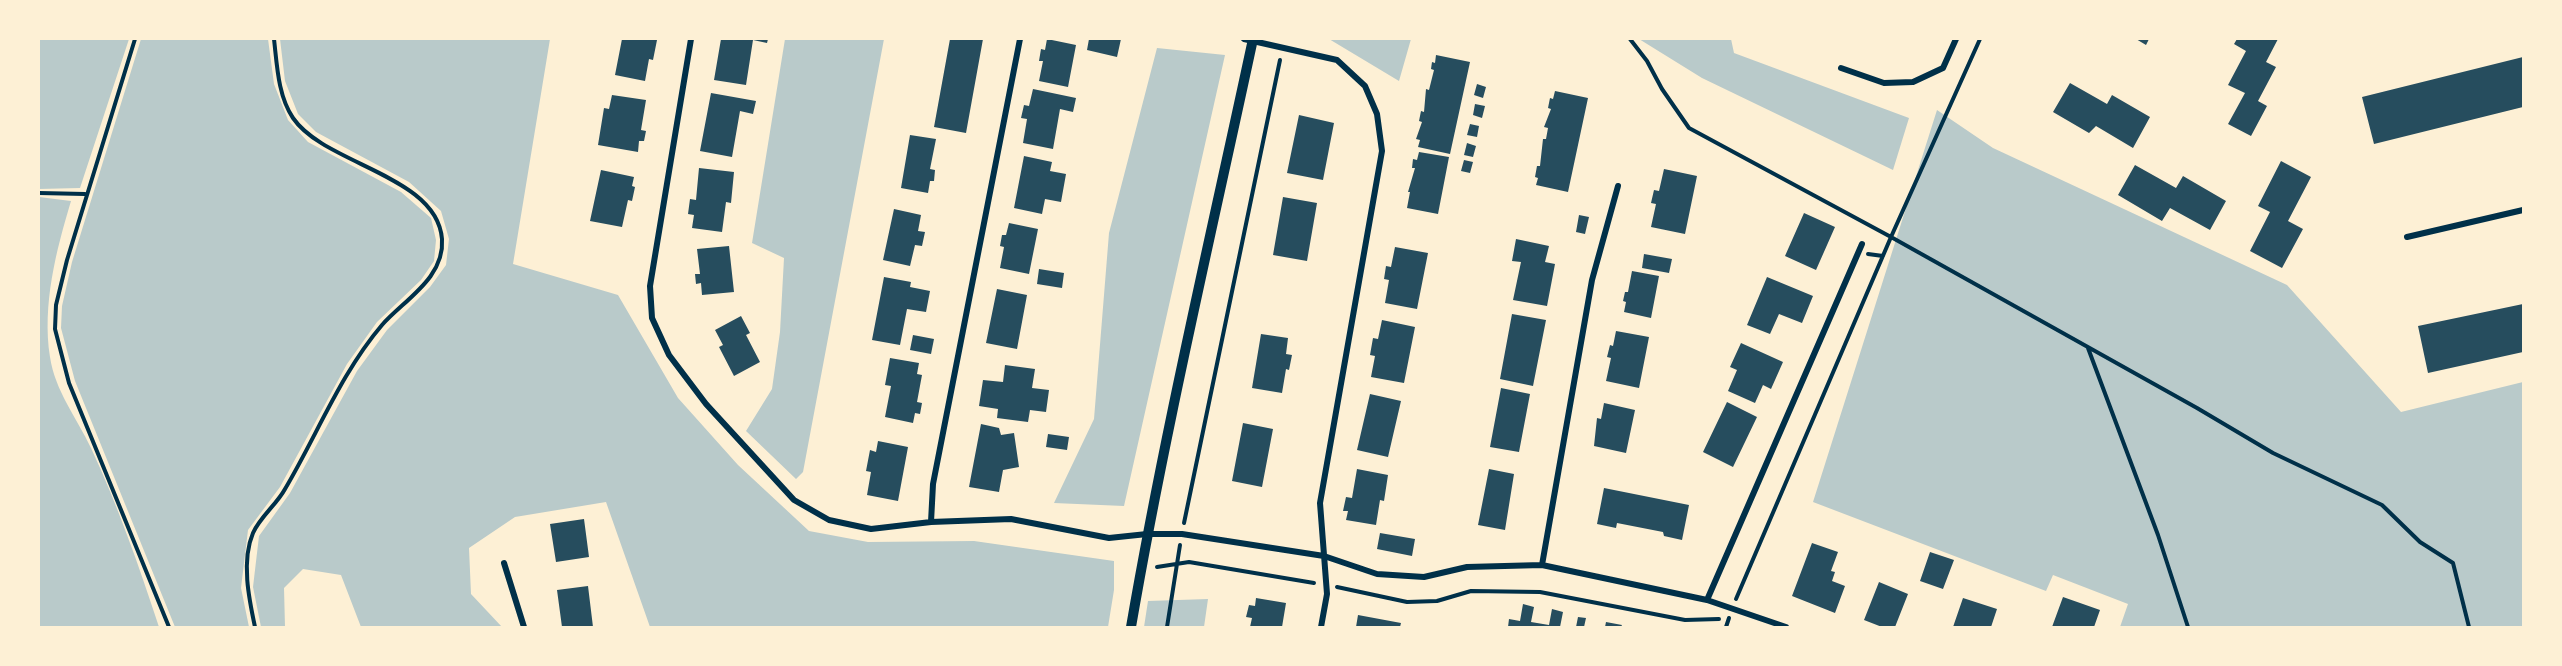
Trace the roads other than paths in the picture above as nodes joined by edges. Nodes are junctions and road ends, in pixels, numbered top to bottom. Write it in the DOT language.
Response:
graph roads {
  1 [pos="691,39"];
  2 [pos="1020,39"];
  3 [pos="1956,39"];
  4 [pos="1250,40"];
  5 [pos="1841,68"];
  6 [pos="1618,186"];
  7 [pos="2523,210"];
  8 [pos="2407,237"];
  9 [pos="1862,244"];
  10 [pos="931,522"];
  11 [pos="1147,534"];
  12 [pos="1323,556"];
  13 [pos="504,563"];
  14 [pos="1542,565"];
  15 [pos="1707,600"];
  16 [pos="524,627"];
  17 [pos="1131,627"];
  18 [pos="1321,627"];
  19 [pos="1786,627"];
  1 -- 10 [label="street"];
  2 -- 10 [label="street"];
  3 -- 5 [label="street"];
  4 -- 11 [label="street"];
  4 -- 12 [label="street"];
  6 -- 14 [label="street"];
  7 -- 8 [label="street"];
  9 -- 15 [label="street"];
  10 -- 11 [label="street"];
  11 -- 12 [label="street"];
  11 -- 17 [label="street"];
  12 -- 14 [label="street"];
  12 -- 18 [label="street"];
  13 -- 16 [label="street"];
  14 -- 15 [label="street"];
  15 -- 19 [label="street"];
}
